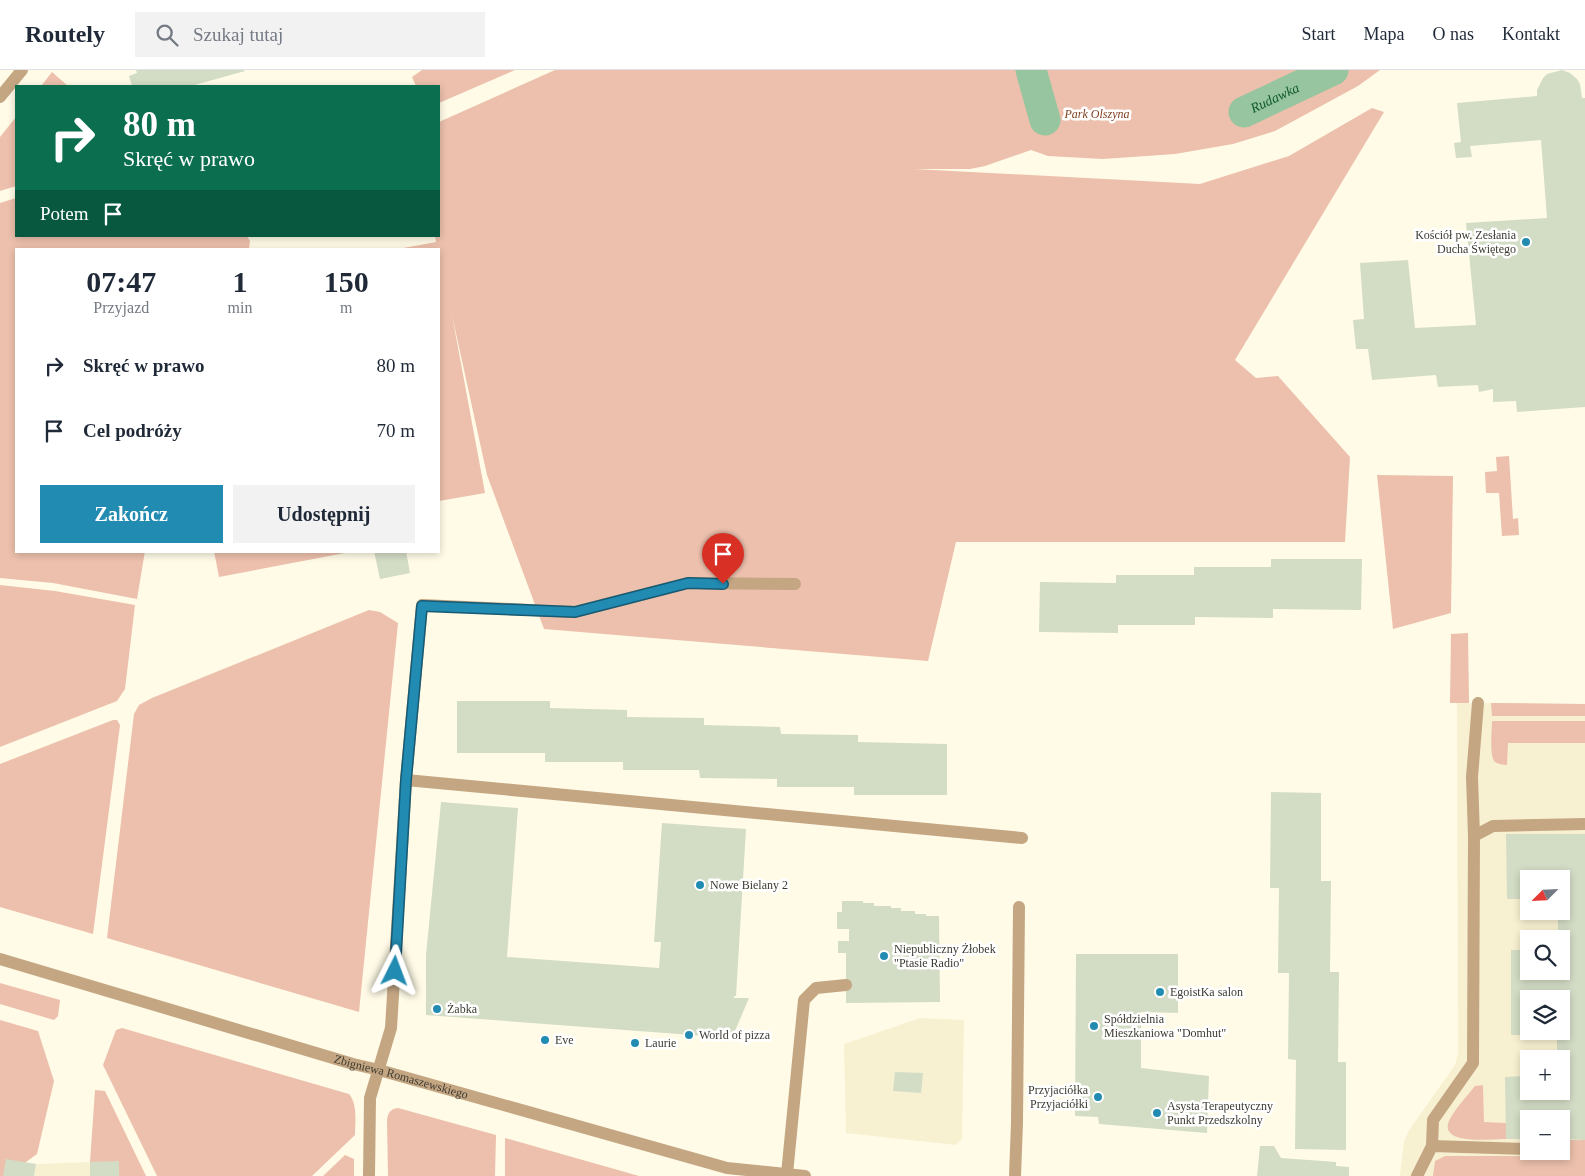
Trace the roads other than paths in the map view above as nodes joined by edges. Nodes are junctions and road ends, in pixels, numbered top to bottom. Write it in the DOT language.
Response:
graph roads {
  1 [pos="22,70"];
  2 [pos="0,97"];
  3 [pos="795,584"];
  4 [pos="1478,703"];
  5 [pos="406,780"];
  6 [pos="1585,824"];
  7 [pos="1474,836"];
  8 [pos="1022,838"];
  9 [pos="1019,907"];
  10 [pos="0,959"];
  11 [pos="846,985"];
  12 [pos="379,1070"];
  13 [pos="1432,1146"];
  14 [pos="1520,1149"];
  15 [pos="787,1174"];
  16 [pos="368,1176"];
  17 [pos="805,1176"];
  18 [pos="1015,1176"];
  19 [pos="1417,1176"];
  1 -- 2 [label="street"];
  3 -- 5 [label="street"];
  4 -- 7 [label="street"];
  5 -- 8 [label="street"];
  5 -- 12 [label="street"];
  6 -- 7 [label="street"];
  7 -- 13 [label="street"];
  9 -- 18 [label="street"];
  10 -- 12 [label="street, Zbigniewa Romaszewskiego"];
  11 -- 15 [label="street"];
  12 -- 15 [label="street, Zbigniewa Romaszewskiego"];
  12 -- 16 [label="street"];
  13 -- 14 [label="street"];
  13 -- 19 [label="street"];
  15 -- 17 [label="street, Zbigniewa Romaszewskiego"];
}
